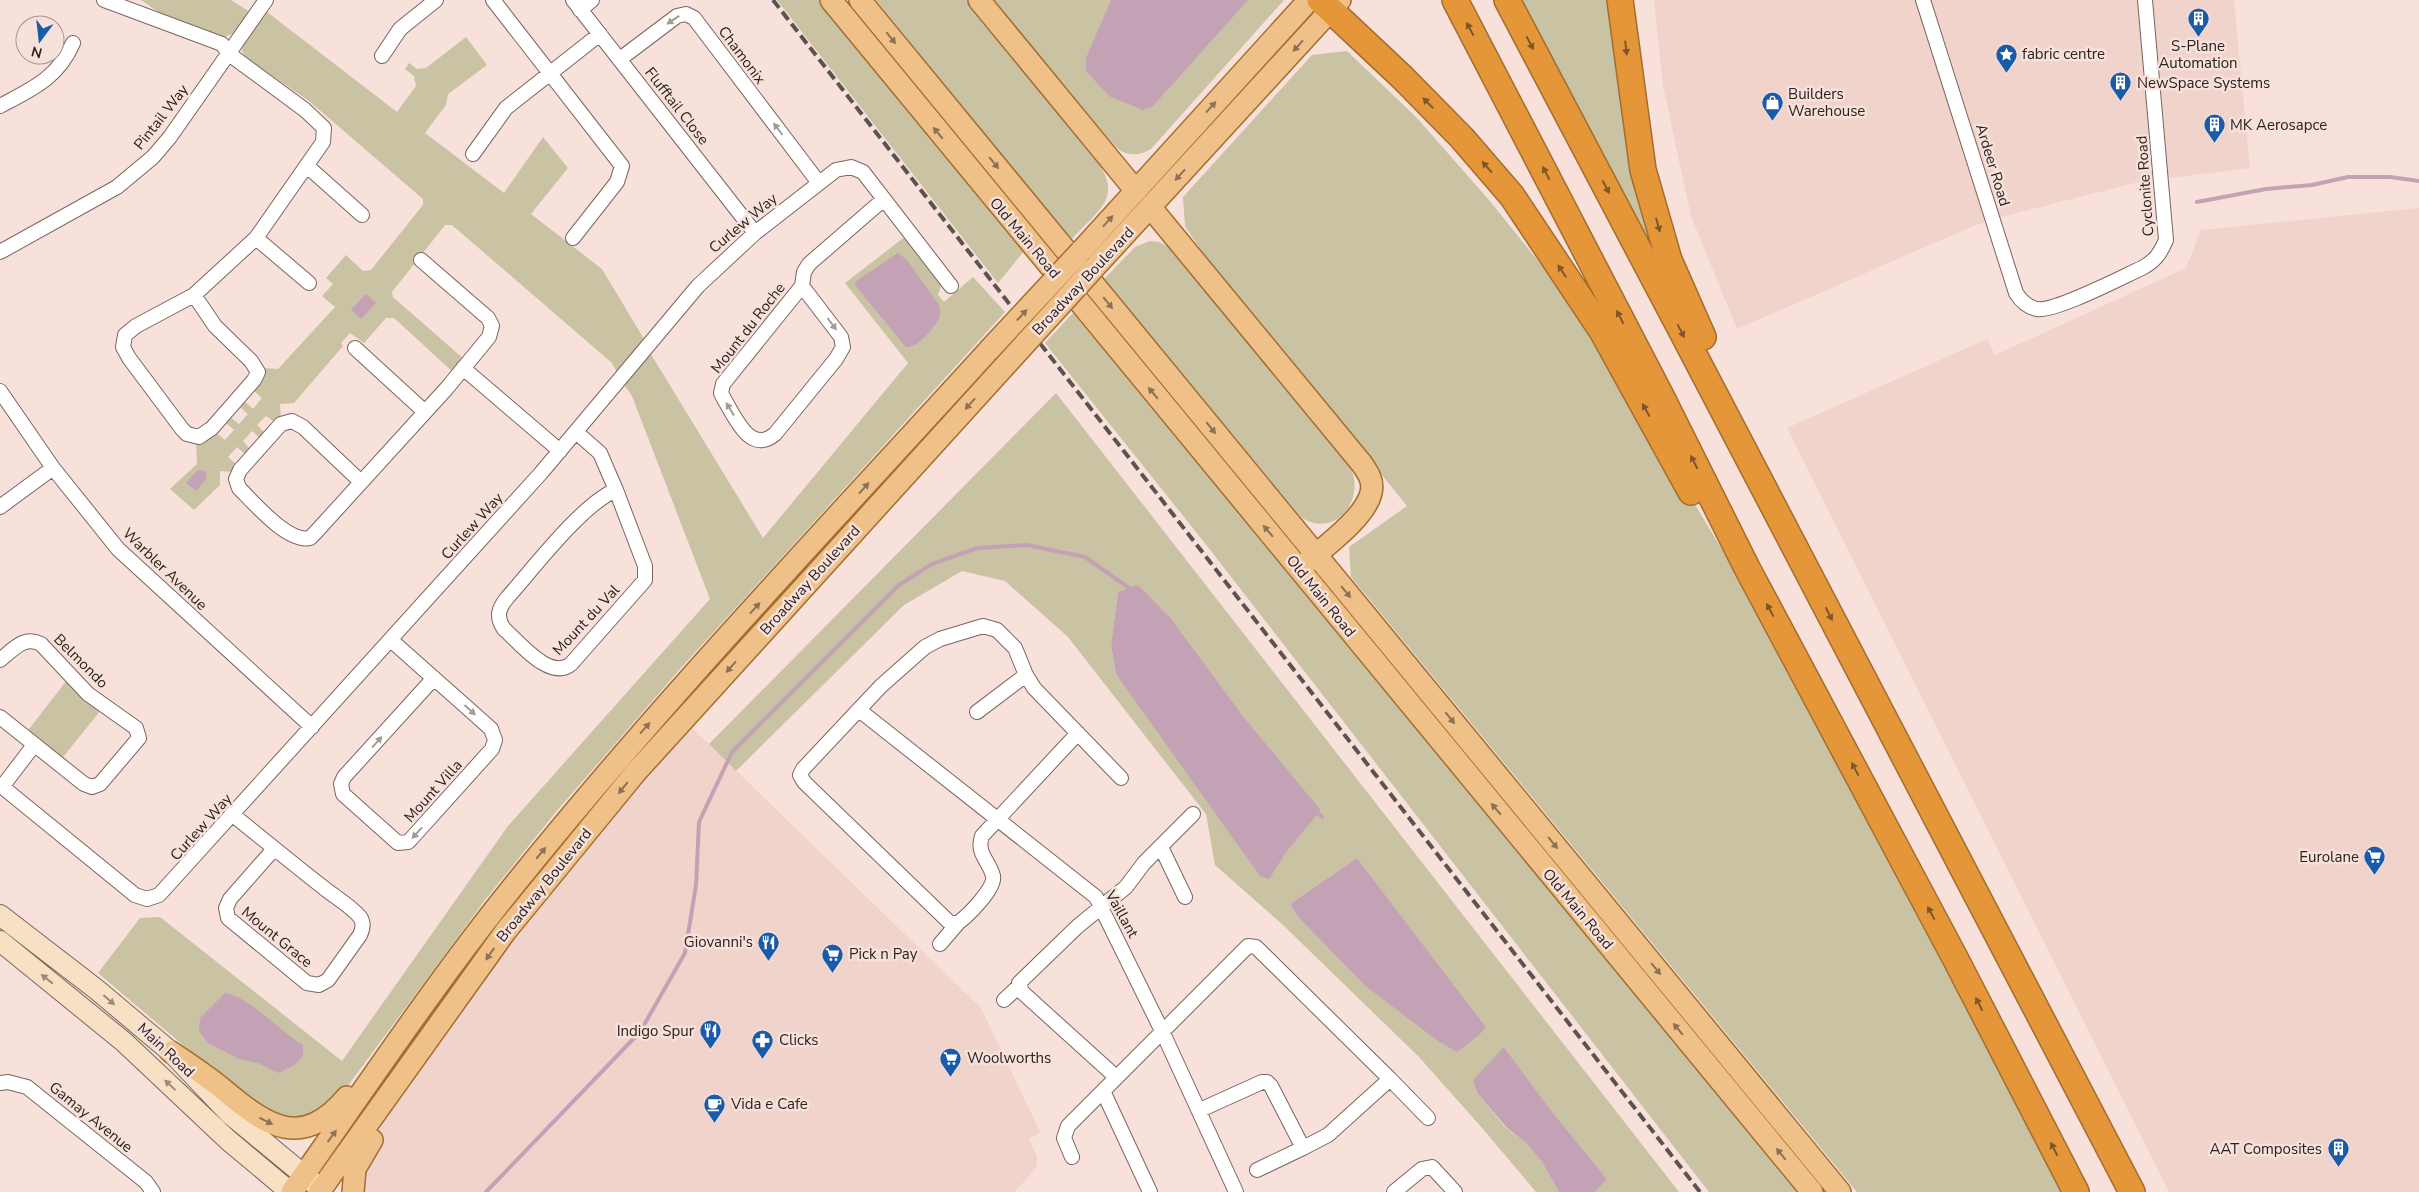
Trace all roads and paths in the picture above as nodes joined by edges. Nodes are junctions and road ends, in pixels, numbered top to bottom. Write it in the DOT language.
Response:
graph roads {
  1 [pos="104,0"];
  2 [pos="266,0"];
  3 [pos="436,0"];
  4 [pos="493,0"];
  5 [pos="592,0"];
  6 [pos="831,0"];
  7 [pos="860,0"];
  8 [pos="979,0"];
  9 [pos="1455,0"];
  10 [pos="1507,0"];
  11 [pos="1620,0"];
  12 [pos="1923,0"];
  13 [pos="2146,0"];
  14 [pos="1325,2"];
  15 [pos="576,5"];
  16 [pos="600,34"];
  17 [pos="73,43"];
  18 [pos="229,54"];
  19 [pos="382,56"];
  20 [pos="620,59"];
  21 [pos="551,73"];
  22 [pos="0,106"];
  23 [pos="472,154"];
  24 [pos="307,166"];
  25 [pos="819,183"];
  26 [pos="1136,190"];
  27 [pos="884,199"];
  28 [pos="1151,208"];
  29 [pos="362,215"];
  30 [pos="755,233"];
  31 [pos="256,238"];
  32 [pos="573,238"];
  33 [pos="0,252"];
  34 [pos="421,260"];
  35 [pos="309,283"];
  36 [pos="802,286"];
  37 [pos="951,286"];
  38 [pos="194,295"];
  39 [pos="2058,305"];
  40 [pos="355,348"];
  41 [pos="464,368"];
  42 [pos="0,391"];
  43 [pos="425,412"];
  44 [pos="576,432"];
  45 [pos="560,451"];
  46 [pos="53,468"];
  47 [pos="361,482"];
  48 [pos="616,490"];
  49 [pos="0,507"];
  50 [pos="1315,555"];
  51 [pos="1748,568"];
  52 [pos="1299,569"];
  53 [pos="1811,578"];
  54 [pos="391,640"];
  55 [pos="0,660"];
  56 [pos="1026,675"];
  57 [pos="434,678"];
  58 [pos="859,710"];
  59 [pos="977,712"];
  60 [pos="0,717"];
  61 [pos="312,728"];
  62 [pos="1078,732"];
  63 [pos="34,745"];
  64 [pos="1120,778"];
  65 [pos="1,786"];
  66 [pos="1193,814"];
  67 [pos="233,815"];
  68 [pos="997,818"];
  69 [pos="1161,846"];
  70 [pos="274,848"];
  71 [pos="1185,897"];
  72 [pos="1102,906"];
  73 [pos="0,915"];
  74 [pos="958,923"];
  75 [pos="0,941"];
  76 [pos="940,944"];
  77 [pos="1019,986"];
  78 [pos="1004,1000"];
  79 [pos="420,1008"];
  80 [pos="445,1018"];
  81 [pos="1163,1033"];
  82 [pos="170,1052"];
  83 [pos="1116,1078"];
  84 [pos="1390,1079"];
  85 [pos="0,1083"];
  86 [pos="1103,1090"];
  87 [pos="1200,1110"];
  88 [pos="1428,1118"];
  89 [pos="1303,1148"];
  90 [pos="1072,1157"];
  91 [pos="1257,1170"];
  92 [pos="295,1186"];
  93 [pos="322,1191"];
  94 [pos="153,1192"];
  95 [pos="353,1192"];
  96 [pos="1150,1192"];
  97 [pos="1235,1192"];
  98 [pos="1394,1192"];
  99 [pos="1455,1192"];
  100 [pos="1812,1192"];
  101 [pos="1840,1192"];
  102 [pos="2076,1192"];
  103 [pos="2132,1192"];
  1 -- 18 [label="street"];
  2 -- 18 [label="street, Pintail Way"];
  3 -- 19 [label="street"];
  4 -- 21 [label="street"];
  5 -- 15 [label="street"];
  52 -- 6 [label="main road, Old Main Road, one-way"];
  7 -- 50 [label="main road, Old Main Road, one-way"];
  8 -- 26 [label="main road"];
  51 -- 9 [label="highway, one-way"];
  10 -- 53 [label="highway, one-way"];
  11 -- 53 [label="highway, one-way"];
  12 -- 39 [label="street, Ardeer Road"];
  13 -- 39 [label="street, Cyclonite Road"];
  26 -- 14 [label="main road, Broadway Boulevard, one-way"];
  14 -- 28 [label="main road, Broadway Boulevard, one-way"];
  51 -- 14 [label="highway, one-way"];
  15 -- 16 [label="street, Flufftail Close"];
  16 -- 20 [label="street, Flufftail Close"];
  16 -- 21 [label="street"];
  17 -- 22 [label="street"];
  18 -- 24 [label="street"];
  18 -- 33 [label="street, Pintail Way"];
  25 -- 20 [label="street, Chamonix, one-way"];
  20 -- 30 [label="street, Flufftail Close"];
  21 -- 23 [label="street"];
  21 -- 32 [label="street"];
  24 -- 29 [label="street"];
  24 -- 31 [label="street"];
  25 -- 27 [label="street, Curlew Way"];
  25 -- 30 [label="street, Curlew Way"];
  79 -- 26 [label="main road, Broadway Boulevard, one-way, bridge"];
  27 -- 36 [label="street, Mount du Roche"];
  27 -- 37 [label="street, Curlew Way"];
  28 -- 50 [label="main road"];
  28 -- 80 [label="main road, Broadway Boulevard, one-way, bridge"];
  30 -- 44 [label="street, Curlew Way"];
  31 -- 35 [label="street"];
  31 -- 38 [label="street"];
  34 -- 41 [label="street"];
  36 -- 36 [label="street, Mount du Roche, one-way"];
  38 -- 38 [label="street"];
  40 -- 43 [label="street"];
  41 -- 43 [label="street"];
  41 -- 45 [label="street"];
  42 -- 46 [label="street, Warbler Avenue"];
  43 -- 47 [label="street"];
  44 -- 45 [label="street, Curlew Way"];
  44 -- 48 [label="street, Mount du Val"];
  45 -- 54 [label="street, Curlew Way"];
  46 -- 49 [label="street"];
  46 -- 61 [label="street, Warbler Avenue"];
  47 -- 47 [label="street"];
  48 -- 48 [label="street, Mount du Val"];
  50 -- 52 [label="main road"];
  50 -- 101 [label="main road, Old Main Road, one-way"];
  102 -- 51 [label="highway, one-way"];
  100 -- 52 [label="main road, Old Main Road, one-way"];
  53 -- 103 [label="highway, one-way"];
  54 -- 57 [label="street, Mount Villa"];
  54 -- 61 [label="street, Curlew Way"];
  55 -- 63 [label="street, Belmondo"];
  56 -- 58 [label="street"];
  56 -- 59 [label="street"];
  56 -- 62 [label="street"];
  57 -- 57 [label="street, Mount Villa, one-way"];
  58 -- 68 [label="street, Vaillant"];
  58 -- 74 [label="street"];
  60 -- 63 [label="street, Belmondo"];
  61 -- 67 [label="street, Curlew Way"];
  62 -- 64 [label="street"];
  62 -- 68 [label="street"];
  63 -- 65 [label="street"];
  65 -- 67 [label="street, Curlew Way"];
  66 -- 69 [label="street"];
  67 -- 70 [label="street, Mount Grace"];
  68 -- 72 [label="street, Vaillant"];
  68 -- 74 [label="street"];
  69 -- 71 [label="street"];
  69 -- 72 [label="street"];
  70 -- 70 [label="street, Mount Grace"];
  72 -- 77 [label="street"];
  72 -- 81 [label="street, Vaillant"];
  73 -- 82 [label="main road, Main Road, one-way"];
  74 -- 76 [label="street"];
  92 -- 75 [label="main road, Main Road, one-way"];
  77 -- 78 [label="street"];
  77 -- 83 [label="street"];
  82 -- 79 [label="main road, one-way"];
  92 -- 79 [label="main road, Broadway Boulevard, one-way"];
  80 -- 93 [label="main road, Broadway Boulevard"];
  80 -- 95 [label="main road"];
  81 -- 83 [label="street"];
  81 -- 84 [label="street"];
  81 -- 87 [label="street, Vaillant"];
  82 -- 92 [label="main road, Main Road"];
  83 -- 86 [label="street"];
  84 -- 88 [label="street"];
  84 -- 89 [label="street"];
  85 -- 94 [label="street, Gamay Avenue"];
  86 -- 90 [label="street"];
  86 -- 96 [label="street"];
  87 -- 89 [label="street"];
  87 -- 97 [label="street, Vaillant"];
  89 -- 91 [label="street"];
  92 -- 93 [label="main road, Main Road"];
  98 -- 99 [label="street"];
}
